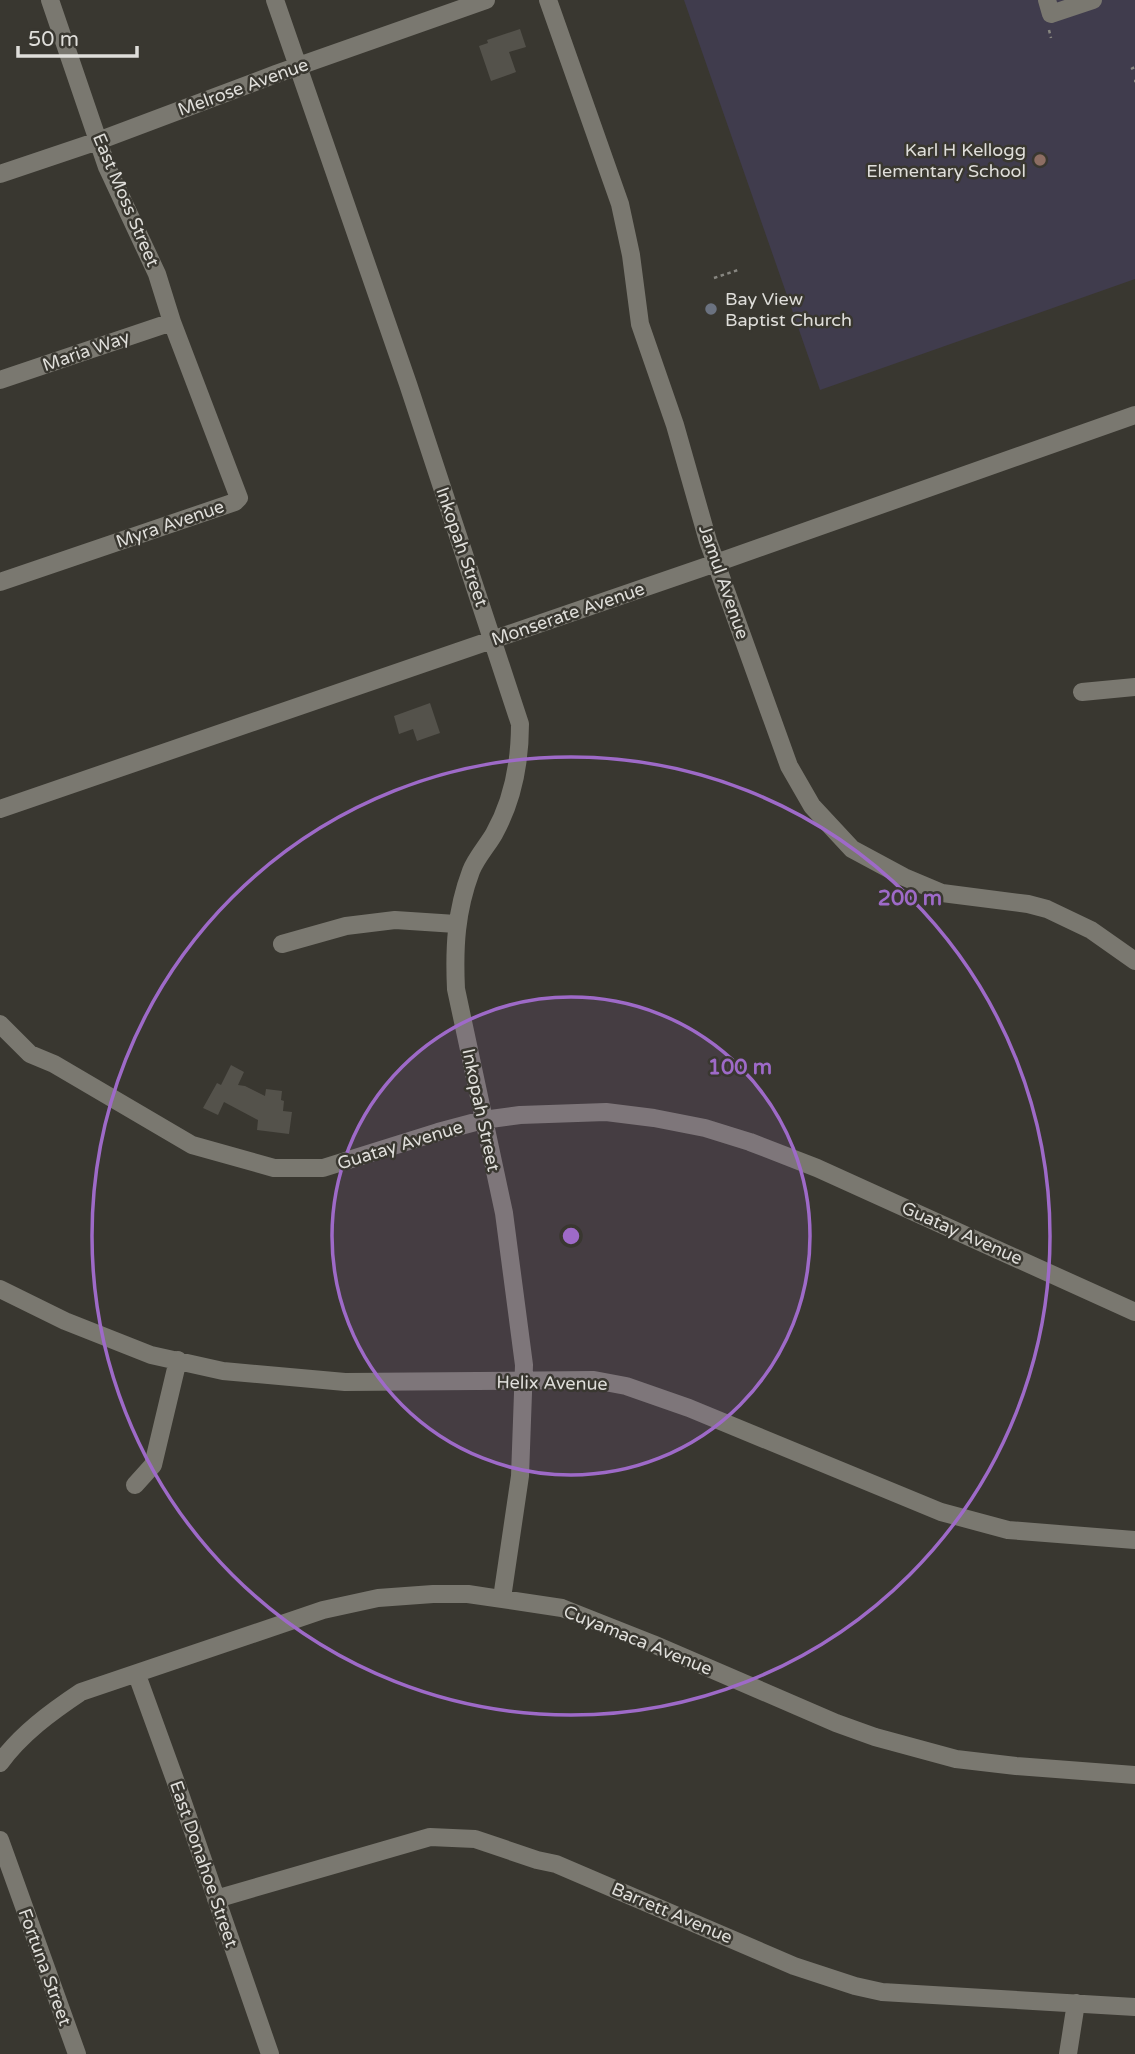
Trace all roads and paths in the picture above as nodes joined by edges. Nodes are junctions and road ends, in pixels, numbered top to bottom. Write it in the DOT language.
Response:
graph roads {
  1 [pos="50,0"];
  2 [pos="275,0"];
  3 [pos="486,0"];
  4 [pos="548,0"];
  5 [pos="1047,0"];
  6 [pos="1082,2"];
  7 [pos="299,66"];
  8 [pos="99,141"];
  9 [pos="0,174"];
  10 [pos="738,270"];
  11 [pos="714,278"];
  12 [pos="755,317"];
  13 [pos="172,322"];
  14 [pos="729,327"];
  15 [pos="0,380"];
  16 [pos="1135,415"];
  17 [pos="716,563"];
  18 [pos="0,582"];
  19 [pos="493,640"];
  20 [pos="1135,687"];
  21 [pos="1082,692"];
  22 [pos="0,809"];
  23 [pos="456,924"];
  24 [pos="282,944"];
  25 [pos="1135,961"];
  26 [pos="0,1024"];
  27 [pos="483,1120"];
  28 [pos="0,1289"];
  29 [pos="1135,1312"];
  30 [pos="178,1360"];
  31 [pos="525,1381"];
  32 [pos="135,1485"];
  33 [pos="1135,1540"];
  34 [pos="502,1598"];
  35 [pos="137,1675"];
  36 [pos="0,1763"];
  37 [pos="1135,1775"];
  38 [pos="0,1840"];
  39 [pos="216,1899"];
  40 [pos="1076,2003"];
  41 [pos="1135,2007"];
  42 [pos="77,2054"];
  43 [pos="270,2054"];
  44 [pos="1068,2054"];
  1 -- 8 [label="street, East Moss Street"];
  2 -- 7 [label="street, Inkopah Street"];
  3 -- 7 [label="street, Melrose Avenue"];
  4 -- 17 [label="street, Jamul Avenue"];
  5 -- 6 [label="street"];
  7 -- 8 [label="street, Melrose Avenue"];
  7 -- 19 [label="street, Inkopah Street"];
  8 -- 9 [label="street, Melrose Avenue"];
  8 -- 13 [label="street, East Moss Street"];
  10 -- 11 [label="path"];
  12 -- 14 [label="path"];
  13 -- 15 [label="street, Maria Way"];
  13 -- 18 [label="street, Myra Avenue"];
  16 -- 17 [label="street, Monserate Avenue"];
  17 -- 19 [label="street, Monserate Avenue"];
  17 -- 25 [label="street, Jamul Avenue"];
  19 -- 22 [label="street, Monserate Avenue"];
  19 -- 23 [label="street, Inkopah Street"];
  20 -- 21 [label="street"];
  23 -- 24 [label="street"];
  23 -- 27 [label="street, Inkopah Street"];
  26 -- 27 [label="street, Guatay Avenue"];
  27 -- 29 [label="street, Guatay Avenue"];
  27 -- 31 [label="street, Inkopah Street"];
  28 -- 30 [label="street, Helix Avenue"];
  30 -- 31 [label="street, Helix Avenue"];
  30 -- 32 [label="street"];
  31 -- 33 [label="street, Helix Avenue"];
  31 -- 34 [label="street, Inkopah Street"];
  34 -- 35 [label="street, Cuyamaca Avenue"];
  34 -- 37 [label="street, Cuyamaca Avenue"];
  35 -- 36 [label="street, Cuyamaca Avenue"];
  35 -- 39 [label="street, East Donahoe Street"];
  38 -- 42 [label="street, Fortuna Street"];
  39 -- 40 [label="street, Barrett Avenue"];
  39 -- 43 [label="street, East Donahoe Street"];
  40 -- 41 [label="street, Barrett Avenue"];
  40 -- 44 [label="street"];
}
